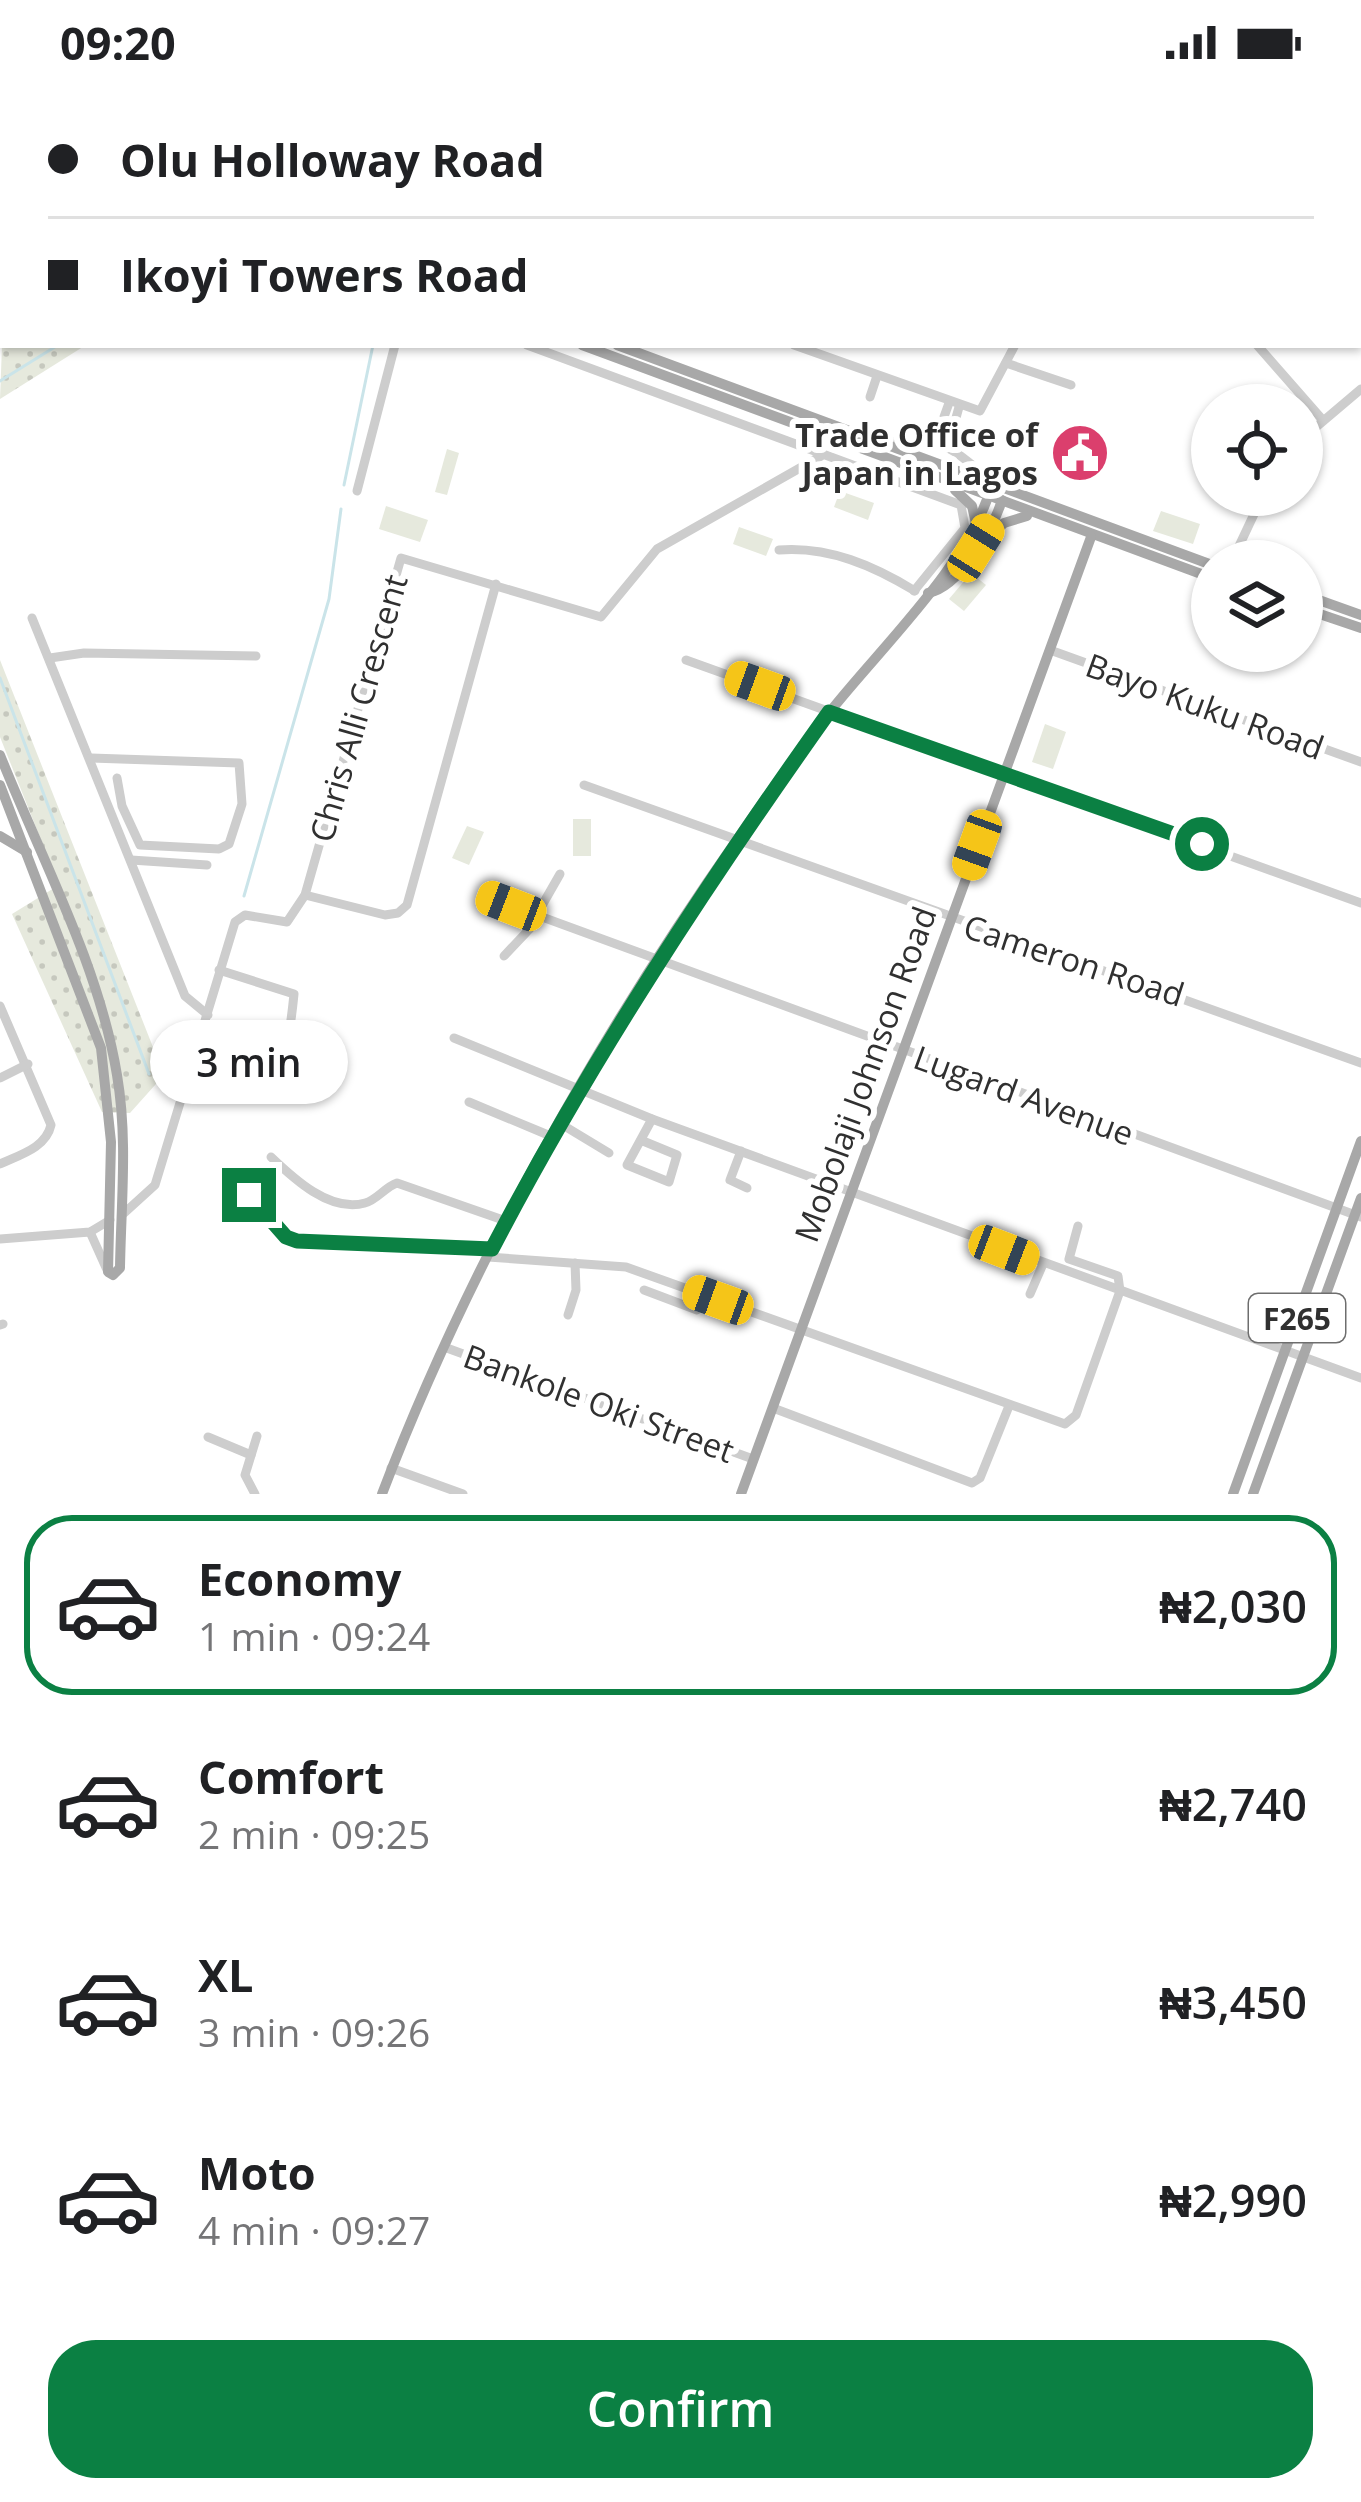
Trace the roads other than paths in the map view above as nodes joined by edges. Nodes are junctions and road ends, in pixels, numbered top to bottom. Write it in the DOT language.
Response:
graph roads {
  1 [pos="394,348"];
  2 [pos="535,348"];
  3 [pos="590,348"];
  4 [pos="625,348"];
  5 [pos="802,348"];
  6 [pos="1014,348"];
  7 [pos="1260,348"];
  8 [pos="1006,363"];
  9 [pos="877,376"];
  10 [pos="1291,384"];
  11 [pos="1071,385"];
  12 [pos="1361,389"];
  13 [pos="870,397"];
  14 [pos="954,405"];
  15 [pos="1323,417"];
  16 [pos="936,439"];
  17 [pos="879,442"];
  18 [pos="949,443"];
  19 [pos="821,456"];
  20 [pos="938,478"];
  21 [pos="357,490"];
  22 [pos="996,493"];
  23 [pos="1035,516"];
  24 [pos="976,528"];
  25 [pos="1091,537"];
  26 [pos="976,548"];
  27 [pos="779,550"];
  28 [pos="1191,558"];
  29 [pos="1191,571"];
  30 [pos="496,584"];
  31 [pos="922,594"];
  32 [pos="1323,602"];
  33 [pos="1323,615"];
  34 [pos="1361,615"];
  35 [pos="32,617"];
  36 [pos="1361,628"];
  37 [pos="1050,650"];
  38 [pos="256,656"];
  39 [pos="50,658"];
  40 [pos="686,660"];
  41 [pos="829,712"];
  42 [pos="0,755"];
  43 [pos="91,758"];
  44 [pos="1361,762"];
  45 [pos="1004,772"];
  46 [pos="117,778"];
  47 [pos="584,784"];
  48 [pos="0,785"];
  49 [pos="0,836"];
  50 [pos="738,838"];
  51 [pos="27,852"];
  52 [pos="131,860"];
  53 [pos="207,865"];
  54 [pos="560,874"];
  55 [pos="305,895"];
  56 [pos="485,896"];
  57 [pos="1361,903"];
  58 [pos="537,918"];
  59 [pos="950,918"];
  60 [pos="504,956"];
  61 [pos="659,962"];
  62 [pos="219,970"];
  63 [pos="0,1006"];
  64 [pos="208,1015"];
  65 [pos="454,1038"];
  66 [pos="905,1052"];
  67 [pos="1361,1063"];
  68 [pos="28,1064"];
  69 [pos="0,1078"];
  70 [pos="188,1084"];
  71 [pos="579,1092"];
  72 [pos="469,1102"];
  73 [pos="652,1119"];
  74 [pos="561,1124"];
  75 [pos="554,1137"];
  76 [pos="643,1141"];
  77 [pos="1361,1141"];
  78 [pos="740,1151"];
  79 [pos="609,1153"];
  80 [pos="271,1156"];
  81 [pos="0,1164"];
  82 [pos="123,1185"];
  83 [pos="747,1187"];
  84 [pos="850,1192"];
  85 [pos="249,1195"];
  86 [pos="147,1196"];
  87 [pos="1361,1198"];
  88 [pos="1336,1208"];
  89 [pos="1358,1216"];
  90 [pos="116,1218"];
  91 [pos="506,1221"];
  92 [pos="1078,1226"];
  93 [pos="90,1232"];
  94 [pos="0,1239"];
  95 [pos="490,1253"];
  96 [pos="575,1263"];
  97 [pos="1043,1264"];
  98 [pos="108,1272"];
  99 [pos="676,1284"];
  100 [pos="644,1290"];
  101 [pos="1120,1291"];
  102 [pos="1030,1294"];
  103 [pos="670,1300"];
  104 [pos="697,1310"];
  105 [pos="568,1315"];
  106 [pos="802,1330"];
  107 [pos="444,1347"];
  108 [pos="1286,1349"];
  109 [pos="1304,1356"];
  110 [pos="1361,1378"];
  111 [pos="1009,1406"];
  112 [pos="773,1408"];
  113 [pos="257,1436"];
  114 [pos="208,1437"];
  115 [pos="251,1455"];
  116 [pos="753,1459"];
  117 [pos="392,1468"];
  118 [pos="1240,1472"];
  119 [pos="1255,1489"];
  120 [pos="255,1494"];
  121 [pos="382,1494"];
  122 [pos="463,1494"];
  123 [pos="741,1494"];
  124 [pos="1233,1494"];
  1 -- 21 [label="street"];
  2 -- 19 [label="street"];
  3 -- 20 [label="main road"];
  4 -- 17 [label="main road"];
  5 -- 9 [label="street"];
  6 -- 8 [label="street"];
  7 -- 10 [label="street"];
  8 -- 11 [label="street"];
  8 -- 14 [label="street"];
  9 -- 13 [label="street"];
  9 -- 14 [label="street"];
  12 -- 15 [label="street"];
  14 -- 16 [label="street"];
  14 -- 18 [label="street"];
  16 -- 17 [label="street"];
  16 -- 18 [label="street"];
  17 -- 22 [label="main road"];
  18 -- 22 [label="street"];
  19 -- 30 [label="street, Chris Alli Crescent"];
  19 -- 31 [label="street"];
  20 -- 22 [label="main road"];
  20 -- 24 [label="main road"];
  22 -- 23 [label="main road"];
  22 -- 24 [label="main road"];
  22 -- 26 [label="main road"];
  22 -- 28 [label="main road"];
  23 -- 25 [label="main road"];
  23 -- 26 [label="main road"];
  24 -- 31 [label="main road"];
  25 -- 29 [label="main road"];
  25 -- 37 [label="main road, Mobolaji Johnson Road"];
  26 -- 31 [label="main road"];
  27 -- 31 [label="street"];
  30 -- 55 [label="street"];
  30 -- 55 [label="street, Chris Alli Crescent"];
  31 -- 41 [label="main road"];
  32 -- 34 [label="main road"];
  33 -- 36 [label="main road"];
  35 -- 39 [label="street"];
  37 -- 44 [label="street, Bayo Kuku Road"];
  37 -- 45 [label="main road, Mobolaji Johnson Road"];
  38 -- 39 [label="street"];
  39 -- 43 [label="street"];
  40 -- 41 [label="street"];
  41 -- 45 [label="street"];
  41 -- 50 [label="main road"];
  42 -- 82 [label="main road"];
  43 -- 46 [label="street"];
  43 -- 52 [label="street"];
  45 -- 57 [label="street"];
  45 -- 59 [label="main road, Mobolaji Johnson Road"];
  47 -- 50 [label="street, Cameron Road"];
  48 -- 51 [label="main road"];
  49 -- 51 [label="main road"];
  50 -- 59 [label="street, Cameron Road"];
  50 -- 61 [label="main road"];
  51 -- 90 [label="main road"];
  52 -- 53 [label="street"];
  52 -- 64 [label="street"];
  54 -- 58 [label="street"];
  55 -- 62 [label="street"];
  56 -- 58 [label="street, Lugard Avenue"];
  58 -- 60 [label="street"];
  58 -- 61 [label="street, Lugard Avenue"];
  59 -- 66 [label="main road, Mobolaji Johnson Road"];
  59 -- 67 [label="street, Cameron Road"];
  61 -- 66 [label="street, Lugard Avenue"];
  61 -- 71 [label="main road"];
  62 -- 64 [label="street"];
  62 -- 70 [label="street"];
  63 -- 68 [label="street"];
  64 -- 70 [label="street"];
  65 -- 71 [label="street"];
  66 -- 84 [label="main road, Mobolaji Johnson Road"];
  66 -- 88 [label="street, Lugard Avenue"];
  68 -- 69 [label="street"];
  68 -- 81 [label="street"];
  70 -- 86 [label="street"];
  71 -- 73 [label="street"];
  71 -- 74 [label="main road"];
  72 -- 75 [label="street"];
  73 -- 76 [label="street"];
  73 -- 78 [label="street"];
  74 -- 75 [label="main road"];
  74 -- 79 [label="street"];
  75 -- 91 [label="main road"];
  76 -- 76 [label="street"];
  77 -- 88 [label="main road, F265"];
  78 -- 83 [label="street"];
  78 -- 84 [label="street"];
  80 -- 91 [label="street"];
  82 -- 86 [label="street"];
  82 -- 90 [label="main road"];
  84 -- 97 [label="street"];
  84 -- 106 [label="main road, Mobolaji Johnson Road"];
  85 -- 95 [label="street"];
  86 -- 90 [label="street"];
  87 -- 89 [label="main road, F265"];
  88 -- 89 [label="street, Lugard Avenue"];
  88 -- 108 [label="main road, F265"];
  89 -- 109 [label="main road, F265"];
  90 -- 93 [label="street"];
  90 -- 98 [label="main road"];
  91 -- 95 [label="main road"];
  92 -- 101 [label="street"];
  93 -- 94 [label="street"];
  93 -- 98 [label="street"];
  95 -- 96 [label="street"];
  95 -- 107 [label="main road"];
  96 -- 99 [label="street"];
  96 -- 105 [label="street"];
  97 -- 101 [label="street"];
  97 -- 102 [label="street"];
  99 -- 103 [label="street"];
  99 -- 106 [label="street"];
  100 -- 103 [label="street"];
  101 -- 108 [label="street"];
  101 -- 111 [label="street"];
  103 -- 104 [label="street"];
  106 -- 111 [label="street"];
  106 -- 112 [label="main road, Mobolaji Johnson Road"];
  107 -- 116 [label="street, Bankole Oki Street"];
  107 -- 117 [label="main road"];
  108 -- 109 [label="street"];
  108 -- 118 [label="main road, F265"];
  109 -- 110 [label="street"];
  109 -- 119 [label="main road, F265"];
  111 -- 112 [label="street"];
  112 -- 116 [label="main road, Mobolaji Johnson Road"];
  113 -- 115 [label="street"];
  114 -- 115 [label="street"];
  115 -- 120 [label="street"];
  116 -- 123 [label="main road, Mobolaji Johnson Road"];
  117 -- 121 [label="main road"];
  117 -- 122 [label="street"];
  118 -- 119 [label="main road"];
  118 -- 124 [label="main road, F265"];
}
